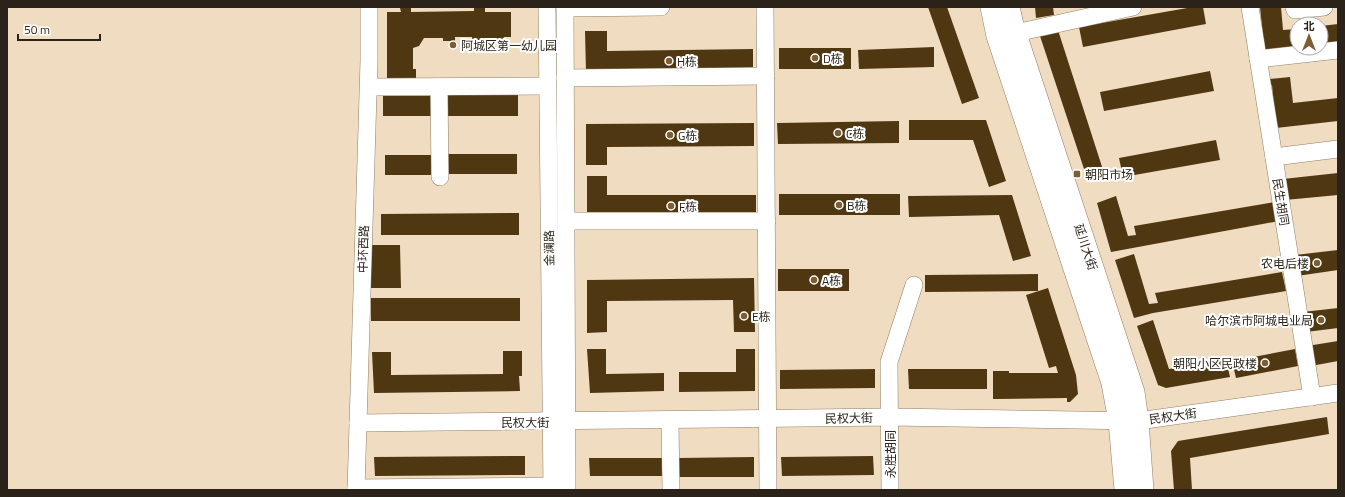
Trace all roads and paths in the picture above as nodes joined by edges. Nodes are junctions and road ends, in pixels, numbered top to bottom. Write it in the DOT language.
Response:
graph roads {
  1 [pos="369,7"];
  2 [pos="547,7"];
  3 [pos="661,7"];
  4 [pos="765,7"];
  5 [pos="991,7"];
  6 [pos="1009,7"];
  7 [pos="1133,7"];
  8 [pos="1250,7"];
  9 [pos="1294,7"];
  10 [pos="1324,7"];
  11 [pos="565,8"];
  12 [pos="1016,33"];
  13 [pos="1338,50"];
  14 [pos="1258,59"];
  15 [pos="766,76"];
  16 [pos="565,78"];
  17 [pos="547,86"];
  18 [pos="369,87"];
  19 [pos="439,87"];
  20 [pos="1338,149"];
  21 [pos="1274,157"];
  22 [pos="440,177"];
  23 [pos="566,221"];
  24 [pos="767,221"];
  25 [pos="914,286"];
  26 [pos="1338,393"];
  27 [pos="1312,397"];
  28 [pos="890,417"];
  29 [pos="768,419"];
  30 [pos="670,420"];
  31 [pos="559,421"];
  32 [pos="1129,421"];
  33 [pos="358,423"];
  34 [pos="356,489"];
  35 [pos="557,489"];
  36 [pos="671,490"];
  37 [pos="768,490"];
  38 [pos="890,490"];
  39 [pos="1125,490"];
  40 [pos="1143,490"];
  1 -- 18 [label="street, 中环西路"];
  2 -- 17 [label="street, 金澜路"];
  3 -- 11 [label="street"];
  4 -- 15 [label="street"];
  5 -- 32 [label="main road, 延川大街"];
  6 -- 12 [label="main road, 延川大街"];
  7 -- 12 [label="street"];
  8 -- 14 [label="street, 民生胡同"];
  9 -- 10 [label="street"];
  11 -- 16 [label="street, 金澜路"];
  12 -- 32 [label="main road, 延川大街"];
  13 -- 14 [label="street"];
  14 -- 21 [label="street, 民生胡同"];
  15 -- 16 [label="street"];
  15 -- 24 [label="street"];
  16 -- 23 [label="street, 金澜路"];
  17 -- 19 [label="street"];
  17 -- 31 [label="street, 金澜路"];
  18 -- 19 [label="street"];
  18 -- 33 [label="street, 中环西路"];
  19 -- 22 [label="street"];
  20 -- 21 [label="street"];
  21 -- 27 [label="street, 民生胡同"];
  23 -- 24 [label="street"];
  23 -- 31 [label="street, 金澜路"];
  24 -- 29 [label="street"];
  25 -- 28 [label="street, 永胜胡同"];
  26 -- 27 [label="street, 民权大街"];
  27 -- 32 [label="street, 民权大街"];
  28 -- 29 [label="street, 民权大街"];
  28 -- 32 [label="street, 民权大街"];
  28 -- 38 [label="street, 永胜胡同"];
  29 -- 30 [label="street, 民权大街"];
  29 -- 37 [label="street"];
  30 -- 31 [label="street, 民权大街"];
  30 -- 36 [label="street"];
  31 -- 33 [label="street, 民权大街"];
  31 -- 35 [label="street, 金澜路"];
  32 -- 39 [label="main road, 延川大街"];
  32 -- 40 [label="main road, 延川大街"];
  33 -- 34 [label="street, 中环西路"];
  34 -- 35 [label="street"];
}
